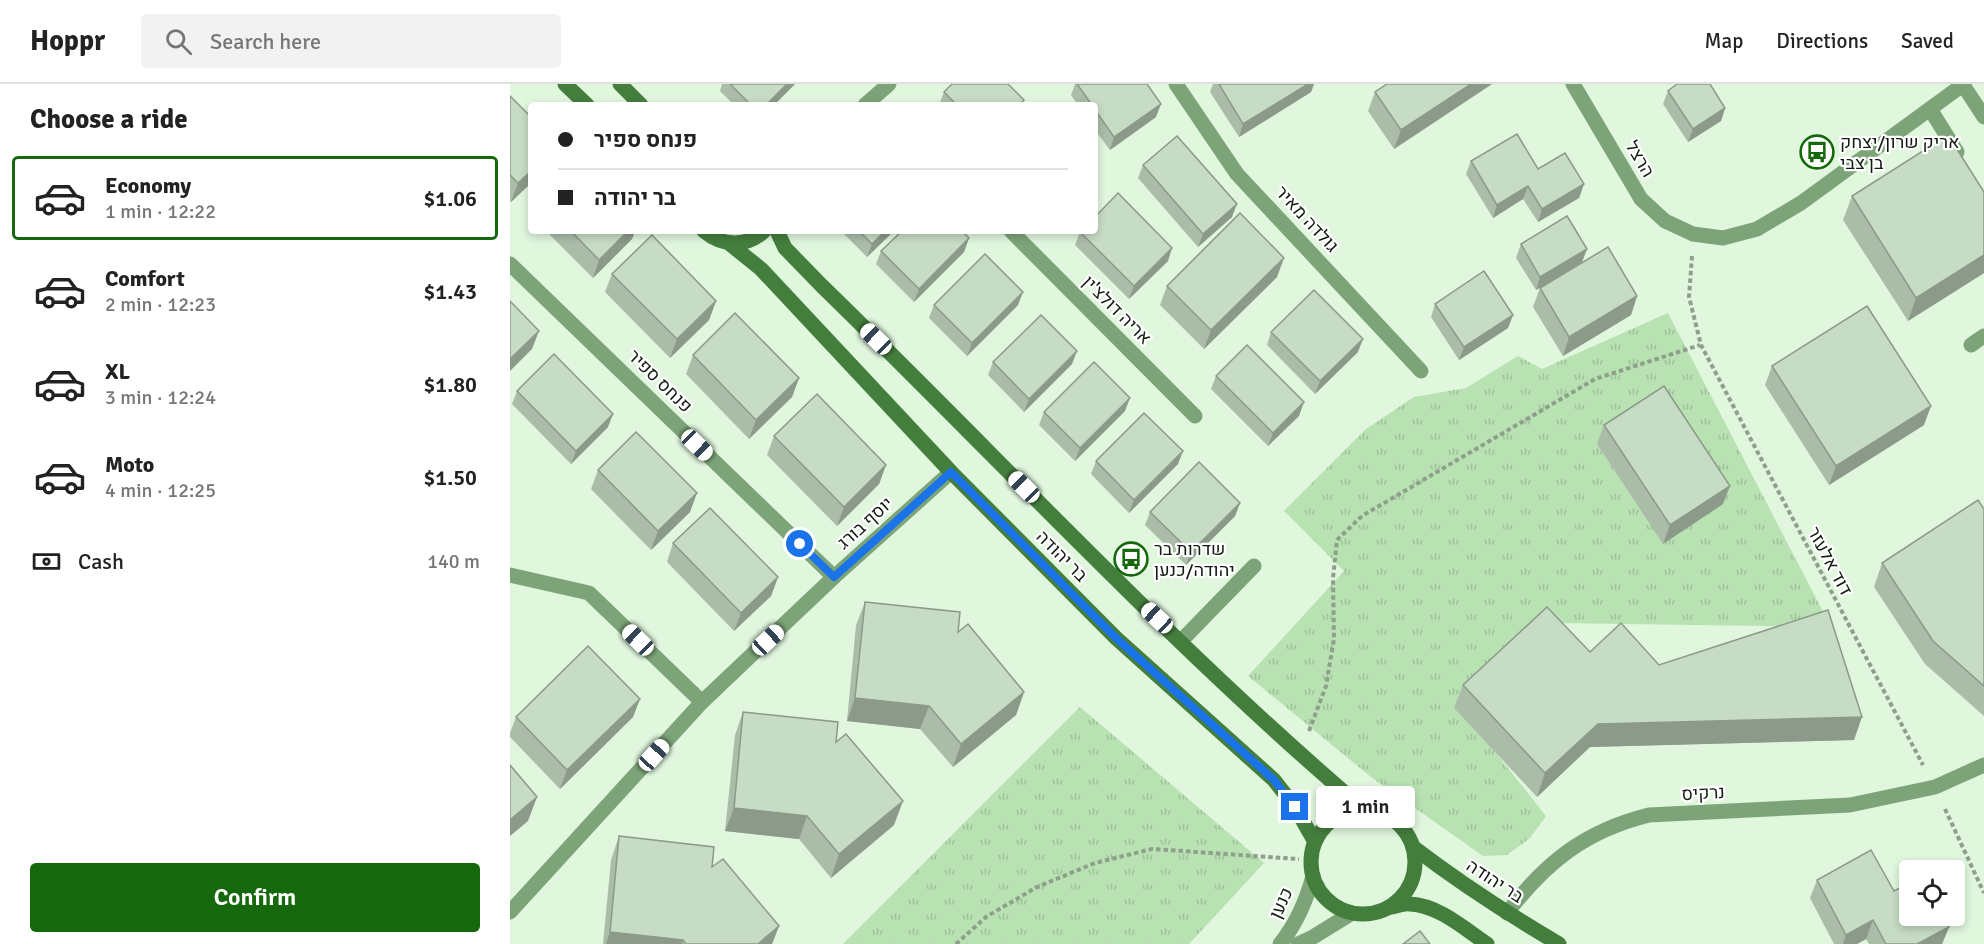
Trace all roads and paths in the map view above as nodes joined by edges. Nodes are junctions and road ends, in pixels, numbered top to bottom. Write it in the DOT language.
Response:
graph roads {
  1 [pos="565,84"];
  2 [pos="620,84"];
  3 [pos="889,84"];
  4 [pos="1176,84"];
  5 [pos="1572,84"];
  6 [pos="1964,84"];
  7 [pos="584,102"];
  8 [pos="638,102"];
  9 [pos="876,102"];
  10 [pos="1930,109"];
  11 [pos="1984,117"];
  12 [pos="1966,166"];
  13 [pos="708,234"];
  14 [pos="759,234"];
  15 [pos="778,234"];
  16 [pos="1014,234"];
  17 [pos="1693,234"];
  18 [pos="730,244"];
  19 [pos="510,264"];
  20 [pos="1701,345"];
  21 [pos="1421,371"];
  22 [pos="1195,416"];
  23 [pos="951,472"];
  24 [pos="1254,566"];
  25 [pos="510,575"];
  26 [pos="834,577"];
  27 [pos="1181,641"];
  28 [pos="702,702"];
  29 [pos="1301,754"];
  30 [pos="1984,765"];
  31 [pos="1935,787"];
  32 [pos="1366,811"];
  33 [pos="1315,842"];
  34 [pos="1413,847"];
  35 [pos="1311,860"];
  36 [pos="1313,876"];
  37 [pos="1984,893"];
  38 [pos="1391,907"];
  39 [pos="510,912"];
  40 [pos="1352,913"];
  41 [pos="1507,913"];
  42 [pos="956,944"];
  43 [pos="1280,944"];
  44 [pos="1298,944"];
  45 [pos="1487,944"];
  46 [pos="1559,944"];
  1 -- 7 [label="street"];
  2 -- 8 [label="street"];
  3 -- 9 [label="street"];
  4 -- 21 [label="street, גולדה מאיר"];
  5 -- 17 [label="street, הרצל"];
  6 -- 10 [label="street, הרצל"];
  6 -- 11 [label="street"];
  10 -- 12 [label="street"];
  10 -- 17 [label="street, הרצל"];
  13 -- 18 [label="street, בר יהודה"];
  14 -- 18 [label="street"];
  15 -- 27 [label="street, בר יהודה"];
  16 -- 22 [label="street, אריה דולצ'ין"];
  17 -- 20 [label="path, דוד אלעזר"];
  18 -- 23 [label="street, בר יהודה"];
  19 -- 26 [label="street, פנחס ספיר"];
  20 -- 29 [label="path"];
  20 -- 31 [label="path, דוד אלעזר"];
  23 -- 26 [label="street, יוסף בורג"];
  23 -- 33 [label="street, בר יהודה"];
  24 -- 27 [label="street"];
  25 -- 28 [label="street"];
  26 -- 28 [label="street, יוסף בורג"];
  27 -- 29 [label="street, בר יהודה"];
  28 -- 39 [label="street, יוסף בורג"];
  29 -- 32 [label="street, בר יהודה"];
  30 -- 31 [label="street, נרקיס"];
  31 -- 37 [label="path, דוד אלעזר"];
  31 -- 41 [label="street, נרקיס"];
  32 -- 33 [label="street"];
  32 -- 34 [label="street"];
  33 -- 35 [label="street"];
  34 -- 38 [label="street"];
  34 -- 41 [label="street, בר יהודה"];
  35 -- 36 [label="street"];
  35 -- 42 [label="path"];
  36 -- 40 [label="street"];
  36 -- 43 [label="street, כנען"];
  38 -- 40 [label="street"];
  38 -- 45 [label="street"];
  40 -- 44 [label="street, כנען"];
  41 -- 46 [label="street, בר יהודה"];
}
